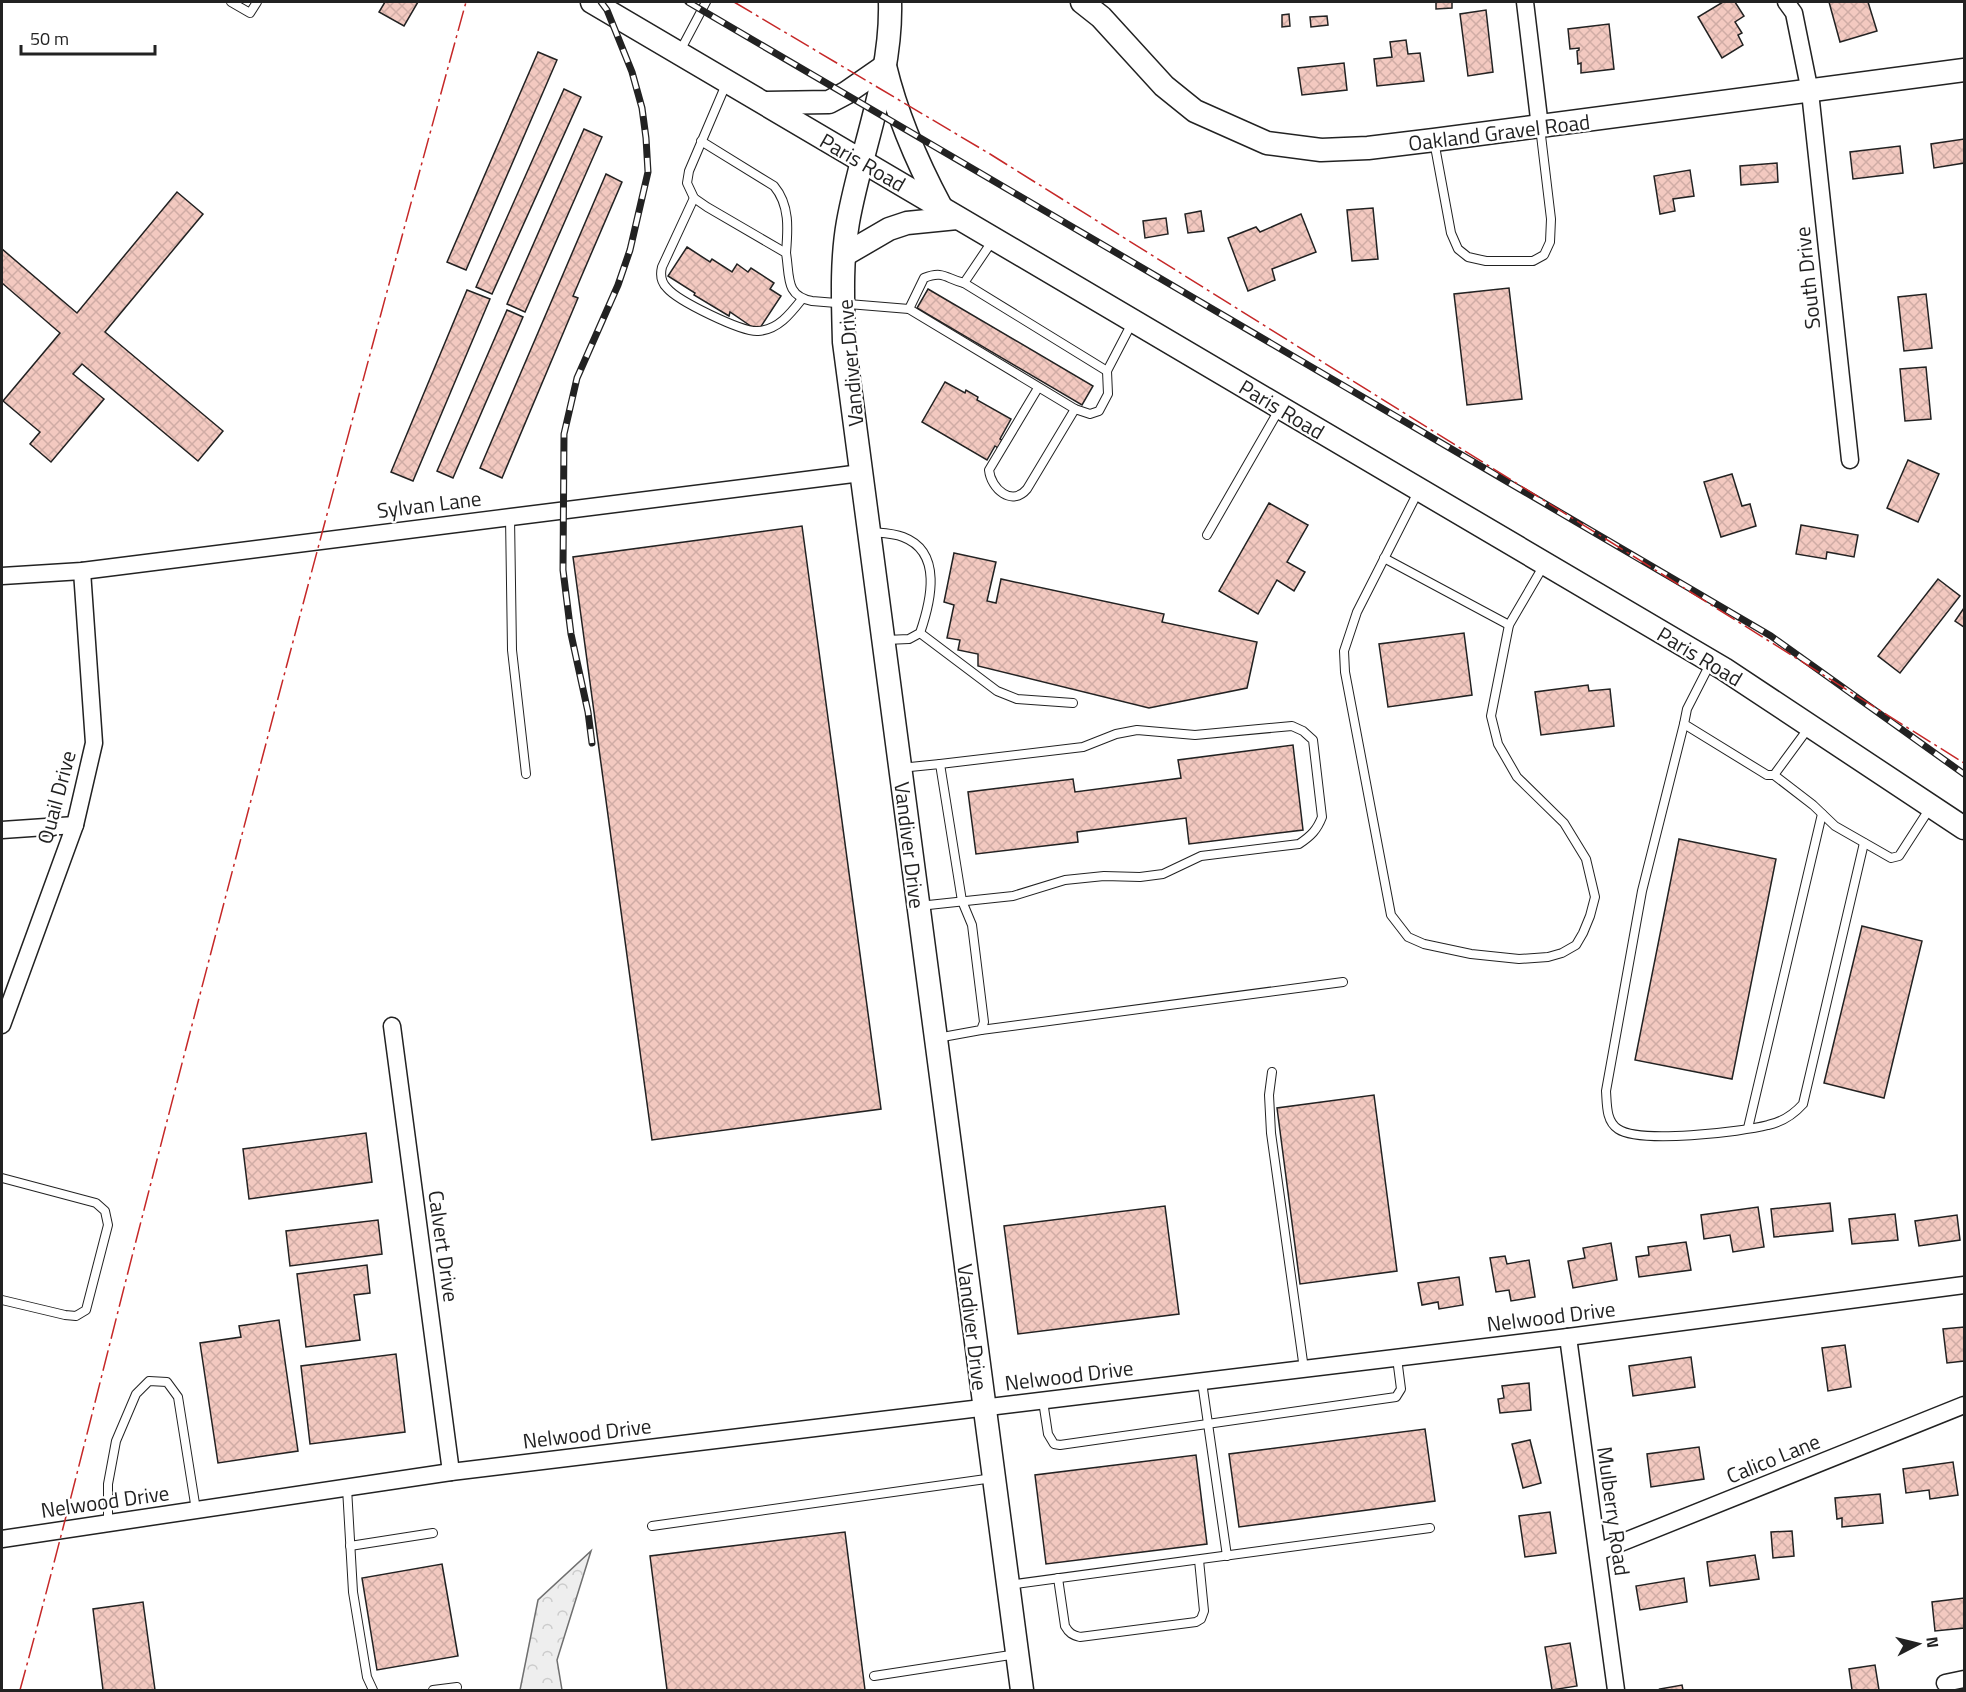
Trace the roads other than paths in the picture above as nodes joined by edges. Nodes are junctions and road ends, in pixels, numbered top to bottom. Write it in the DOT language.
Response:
graph roads {
  1 [pos="231,2"];
  2 [pos="257,2"];
  3 [pos="592,2"];
  4 [pos="706,2"];
  5 [pos="890,2"];
  6 [pos="906,2"];
  7 [pos="1082,2"];
  8 [pos="1525,2"];
  9 [pos="1786,2"];
  10 [pos="678,53"];
  11 [pos="886,60"];
  12 [pos="1965,70"];
  13 [pos="727,81"];
  14 [pos="1809,92"];
  15 [pos="764,104"];
  16 [pos="1540,127"];
  17 [pos="1434,140"];
  18 [pos="701,141"];
  19 [pos="862,162"];
  20 [pos="694,198"];
  21 [pos="949,212"];
  22 [pos="994,239"];
  23 [pos="786,253"];
  24 [pos="846,254"];
  25 [pos="964,283"];
  26 [pos="802,299"];
  27 [pos="843,304"];
  28 [pos="909,309"];
  29 [pos="1133,321"];
  30 [pos="1107,371"];
  31 [pos="1038,388"];
  32 [pos="1280,408"];
  33 [pos="1075,409"];
  34 [pos="1850,460"];
  35 [pos="861,473"];
  36 [pos="1419,490"];
  37 [pos="510,517"];
  38 [pos="869,532"];
  39 [pos="1207,535"];
  40 [pos="1384,558"];
  41 [pos="1544,563"];
  42 [pos="82,571"];
  43 [pos="2,576"];
  44 [pos="1509,625"];
  45 [pos="920,633"];
  46 [pos="884,640"];
  47 [pos="1711,661"];
  48 [pos="1073,703"];
  49 [pos="1684,724"];
  50 [pos="1810,726"];
  51 [pos="939,764"];
  52 [pos="900,768"];
  53 [pos="526,774"];
  54 [pos="1774,775"];
  55 [pos="1932,806"];
  56 [pos="1822,814"];
  57 [pos="75,825"];
  58 [pos="1965,828"];
  59 [pos="2,830"];
  60 [pos="1864,843"];
  61 [pos="962,901"];
  62 [pos="918,906"];
  63 [pos="1343,982"];
  64 [pos="2,1025"];
  65 [pos="393,1026"];
  66 [pos="981,1030"];
  67 [pos="936,1038"];
  68 [pos="1272,1072"];
  69 [pos="1748,1128"];
  70 [pos="2,1178"];
  71 [pos="1965,1285"];
  72 [pos="2,1300"];
  73 [pos="1568,1337"];
  74 [pos="1397,1358"];
  75 [pos="1304,1370"];
  76 [pos="1202,1382"];
  77 [pos="1043,1401"];
  78 [pos="1965,1405"];
  79 [pos="984,1408"];
  80 [pos="1209,1424"];
  81 [pos="451,1472"];
  82 [pos="993,1478"];
  83 [pos="347,1488"];
  84 [pos="196,1510"];
  85 [pos="108,1523"];
  86 [pos="652,1526"];
  87 [pos="1430,1528"];
  88 [pos="433,1533"];
  89 [pos="2,1539"];
  90 [pos="350,1546"];
  91 [pos="1598,1552"];
  92 [pos="1227,1556"];
  93 [pos="1198,1560"];
  94 [pos="1058,1578"];
  95 [pos="1008,1585"];
  96 [pos="1017,1654"];
  97 [pos="874,1676"];
  98 [pos="1965,1679"];
  99 [pos="1946,1683"];
  100 [pos="458,1687"];
  101 [pos="374,1690"];
  102 [pos="433,1690"];
  103 [pos="1022,1690"];
  104 [pos="1616,1690"];
  1 -- 2 [label="lane"];
  3 -- 10 [label="main road, Paris Road"];
  4 -- 10 [label="lane"];
  5 -- 11 [label="main road, Vandiver Drive"];
  6 -- 11 [label="main road"];
  7 -- 17 [label="main road, Oakland Gravel Road"];
  8 -- 16 [label="street"];
  9 -- 14 [label="street, South Drive"];
  10 -- 13 [label="main road, Paris Road"];
  11 -- 15 [label="main road"];
  11 -- 19 [label="main road, Vandiver Drive"];
  11 -- 21 [label="main road"];
  12 -- 14 [label="main road, Oakland Gravel Road"];
  13 -- 15 [label="main road, Paris Road"];
  13 -- 18 [label="lane"];
  14 -- 16 [label="main road, Oakland Gravel Road"];
  14 -- 34 [label="street, South Drive"];
  15 -- 19 [label="main road, Paris Road"];
  16 -- 17 [label="main road, Oakland Gravel Road"];
  16 -- 17 [label="lane"];
  18 -- 20 [label="lane"];
  18 -- 23 [label="lane"];
  19 -- 21 [label="main road, Paris Road"];
  19 -- 24 [label="main road, Vandiver Drive"];
  20 -- 23 [label="lane"];
  20 -- 26 [label="lane"];
  21 -- 22 [label="main road, Paris Road"];
  21 -- 24 [label="main road"];
  22 -- 25 [label="lane"];
  22 -- 29 [label="main road, Paris Road"];
  23 -- 26 [label="lane"];
  24 -- 27 [label="main road, Vandiver Drive"];
  25 -- 28 [label="lane"];
  25 -- 30 [label="lane"];
  26 -- 27 [label="lane"];
  27 -- 28 [label="lane"];
  27 -- 35 [label="main road, Vandiver Drive"];
  28 -- 31 [label="lane"];
  29 -- 30 [label="lane"];
  29 -- 32 [label="main road, Paris Road"];
  30 -- 33 [label="lane"];
  31 -- 33 [label="lane"];
  31 -- 33 [label="lane"];
  32 -- 36 [label="main road, Paris Road"];
  32 -- 39 [label="lane"];
  35 -- 37 [label="street, Sylvan Lane"];
  35 -- 38 [label="main road, Vandiver Drive"];
  36 -- 40 [label="lane"];
  36 -- 41 [label="main road, Paris Road"];
  37 -- 42 [label="street, Sylvan Lane"];
  37 -- 53 [label="lane"];
  38 -- 45 [label="lane"];
  38 -- 46 [label="main road, Vandiver Drive"];
  40 -- 44 [label="lane"];
  40 -- 44 [label="lane"];
  41 -- 44 [label="lane"];
  41 -- 47 [label="main road, Paris Road"];
  42 -- 43 [label="street, Sylvan Lane"];
  42 -- 57 [label="street, Quail Drive"];
  45 -- 46 [label="lane"];
  45 -- 48 [label="lane"];
  46 -- 52 [label="main road, Vandiver Drive"];
  47 -- 49 [label="lane"];
  47 -- 50 [label="main road, Paris Road"];
  49 -- 54 [label="lane"];
  49 -- 69 [label="lane"];
  50 -- 54 [label="lane"];
  50 -- 55 [label="main road, Paris Road"];
  51 -- 52 [label="lane"];
  51 -- 61 [label="lane"];
  51 -- 61 [label="lane"];
  52 -- 62 [label="main road, Vandiver Drive"];
  54 -- 56 [label="lane"];
  55 -- 58 [label="main road, Paris Road"];
  55 -- 60 [label="lane"];
  56 -- 60 [label="lane"];
  56 -- 69 [label="lane"];
  57 -- 59 [label="street"];
  57 -- 64 [label="street, Quail Drive"];
  60 -- 69 [label="lane"];
  61 -- 62 [label="lane"];
  61 -- 66 [label="lane"];
  62 -- 67 [label="main road, Vandiver Drive"];
  63 -- 66 [label="lane"];
  65 -- 81 [label="street, Calvert Drive"];
  66 -- 67 [label="lane"];
  67 -- 79 [label="main road, Vandiver Drive"];
  68 -- 75 [label="lane"];
  70 -- 72 [label="lane"];
  71 -- 73 [label="street, Nelwood Drive"];
  73 -- 74 [label="street, Nelwood Drive"];
  73 -- 91 [label="street, Mulberry Road"];
  74 -- 75 [label="street, Nelwood Drive"];
  74 -- 80 [label="lane"];
  75 -- 76 [label="street, Nelwood Drive"];
  76 -- 77 [label="street, Nelwood Drive"];
  76 -- 80 [label="lane"];
  77 -- 79 [label="street, Nelwood Drive"];
  77 -- 80 [label="lane"];
  78 -- 91 [label="street, Calico Lane"];
  79 -- 81 [label="street, Nelwood Drive"];
  79 -- 82 [label="main road, Vandiver Drive"];
  80 -- 92 [label="lane"];
  81 -- 83 [label="street, Nelwood Drive"];
  82 -- 86 [label="lane"];
  82 -- 95 [label="main road, Vandiver Drive"];
  83 -- 84 [label="street, Nelwood Drive"];
  83 -- 90 [label="lane"];
  84 -- 85 [label="street, Nelwood Drive"];
  84 -- 85 [label="lane"];
  85 -- 89 [label="street, Nelwood Drive"];
  87 -- 92 [label="lane"];
  88 -- 90 [label="lane"];
  90 -- 101 [label="lane"];
  91 -- 104 [label="street, Mulberry Road"];
  92 -- 93 [label="lane"];
  93 -- 94 [label="lane"];
  93 -- 94 [label="lane"];
  94 -- 95 [label="lane"];
  95 -- 96 [label="main road, Vandiver Drive"];
  96 -- 97 [label="lane"];
  96 -- 103 [label="main road, Vandiver Drive"];
  98 -- 99 [label="street"];
  100 -- 102 [label="lane"];
}
